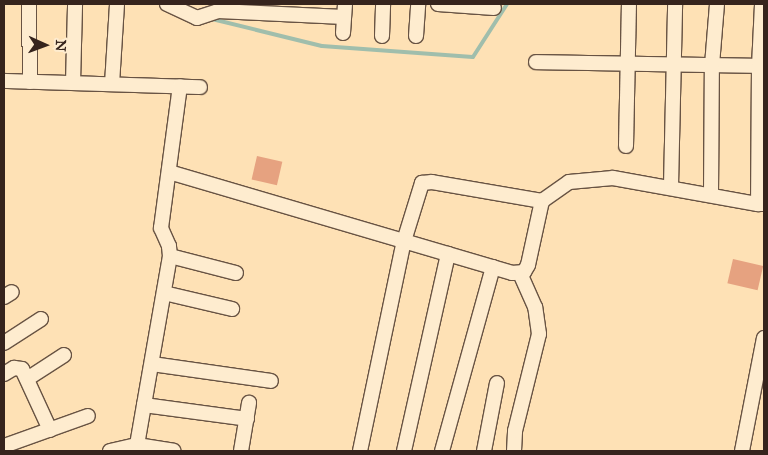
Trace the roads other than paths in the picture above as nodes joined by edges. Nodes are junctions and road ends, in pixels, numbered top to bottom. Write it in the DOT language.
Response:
graph roads {
  1 [pos="29,4"];
  2 [pos="75,4"];
  3 [pos="117,4"];
  4 [pos="167,4"];
  5 [pos="383,4"];
  6 [pos="418,4"];
  7 [pos="438,4"];
  8 [pos="629,4"];
  9 [pos="675,4"];
  10 [pos="717,4"];
  11 [pos="762,4"];
  12 [pos="212,8"];
  13 [pos="494,8"];
  14 [pos="344,10"];
  15 [pos="322,11"];
  16 [pos="343,33"];
  17 [pos="382,36"];
  18 [pos="416,36"];
  19 [pos="536,62"];
  20 [pos="626,64"];
  21 [pos="672,65"];
  22 [pos="712,66"];
  23 [pos="759,66"];
  24 [pos="4,81"];
  25 [pos="30,82"];
  26 [pos="72,83"];
  27 [pos="112,84"];
  28 [pos="180,86"];
  29 [pos="200,88"];
  30 [pos="626,146"];
  31 [pos="169,172"];
  32 [pos="672,186"];
  33 [pos="711,194"];
  34 [pos="542,201"];
  35 [pos="761,204"];
  36 [pos="404,241"];
  37 [pos="448,254"];
  38 [pos="170,256"];
  39 [pos="493,267"];
  40 [pos="236,273"];
  41 [pos="520,274"];
  42 [pos="164,292"];
  43 [pos="232,309"];
  44 [pos="41,319"];
  45 [pos="764,338"];
  46 [pos="4,343"];
  47 [pos="64,355"];
  48 [pos="763,355"];
  49 [pos="152,364"];
  50 [pos="5,369"];
  51 [pos="27,379"];
  52 [pos="271,381"];
  53 [pos="497,382"];
  54 [pos="249,403"];
  55 [pos="144,405"];
  56 [pos="88,416"];
  57 [pos="247,419"];
  58 [pos="50,430"];
  59 [pos="137,445"];
  60 [pos="4,446"];
  61 [pos="110,451"];
  62 [pos="174,451"];
  63 [pos="242,451"];
  64 [pos="360,451"];
  65 [pos="404,451"];
  66 [pos="442,451"];
  67 [pos="484,451"];
  68 [pos="514,451"];
  69 [pos="742,451"];
  1 -- 25 [label="street"];
  2 -- 26 [label="street"];
  3 -- 27 [label="street"];
  4 -- 12 [label="street"];
  5 -- 17 [label="street"];
  6 -- 18 [label="street"];
  7 -- 13 [label="street"];
  8 -- 20 [label="street"];
  9 -- 21 [label="street"];
  10 -- 22 [label="street"];
  11 -- 23 [label="street"];
  12 -- 15 [label="street"];
  14 -- 15 [label="street"];
  14 -- 16 [label="street"];
  19 -- 20 [label="street"];
  20 -- 21 [label="street"];
  20 -- 30 [label="street"];
  21 -- 22 [label="street"];
  21 -- 32 [label="street"];
  22 -- 23 [label="street"];
  22 -- 33 [label="street"];
  23 -- 35 [label="street"];
  24 -- 25 [label="street"];
  25 -- 26 [label="street"];
  26 -- 27 [label="street"];
  27 -- 28 [label="street"];
  28 -- 29 [label="street"];
  28 -- 31 [label="street"];
  31 -- 36 [label="street"];
  31 -- 38 [label="street"];
  32 -- 33 [label="street"];
  32 -- 34 [label="street"];
  33 -- 35 [label="street"];
  34 -- 36 [label="street"];
  34 -- 41 [label="street"];
  36 -- 37 [label="street"];
  36 -- 64 [label="street"];
  37 -- 39 [label="street"];
  37 -- 65 [label="street"];
  38 -- 40 [label="street"];
  38 -- 42 [label="street"];
  39 -- 41 [label="street"];
  39 -- 66 [label="street"];
  41 -- 68 [label="street"];
  42 -- 43 [label="street"];
  42 -- 49 [label="street"];
  44 -- 46 [label="street"];
  45 -- 48 [label="street"];
  47 -- 51 [label="street"];
  48 -- 69 [label="street"];
  49 -- 52 [label="street"];
  49 -- 55 [label="street"];
  50 -- 51 [label="street"];
  51 -- 58 [label="street"];
  53 -- 67 [label="street"];
  54 -- 57 [label="street"];
  55 -- 57 [label="street"];
  55 -- 59 [label="street"];
  56 -- 58 [label="street"];
  57 -- 63 [label="street"];
  58 -- 60 [label="street"];
  59 -- 61 [label="street"];
  59 -- 62 [label="street"];
}
